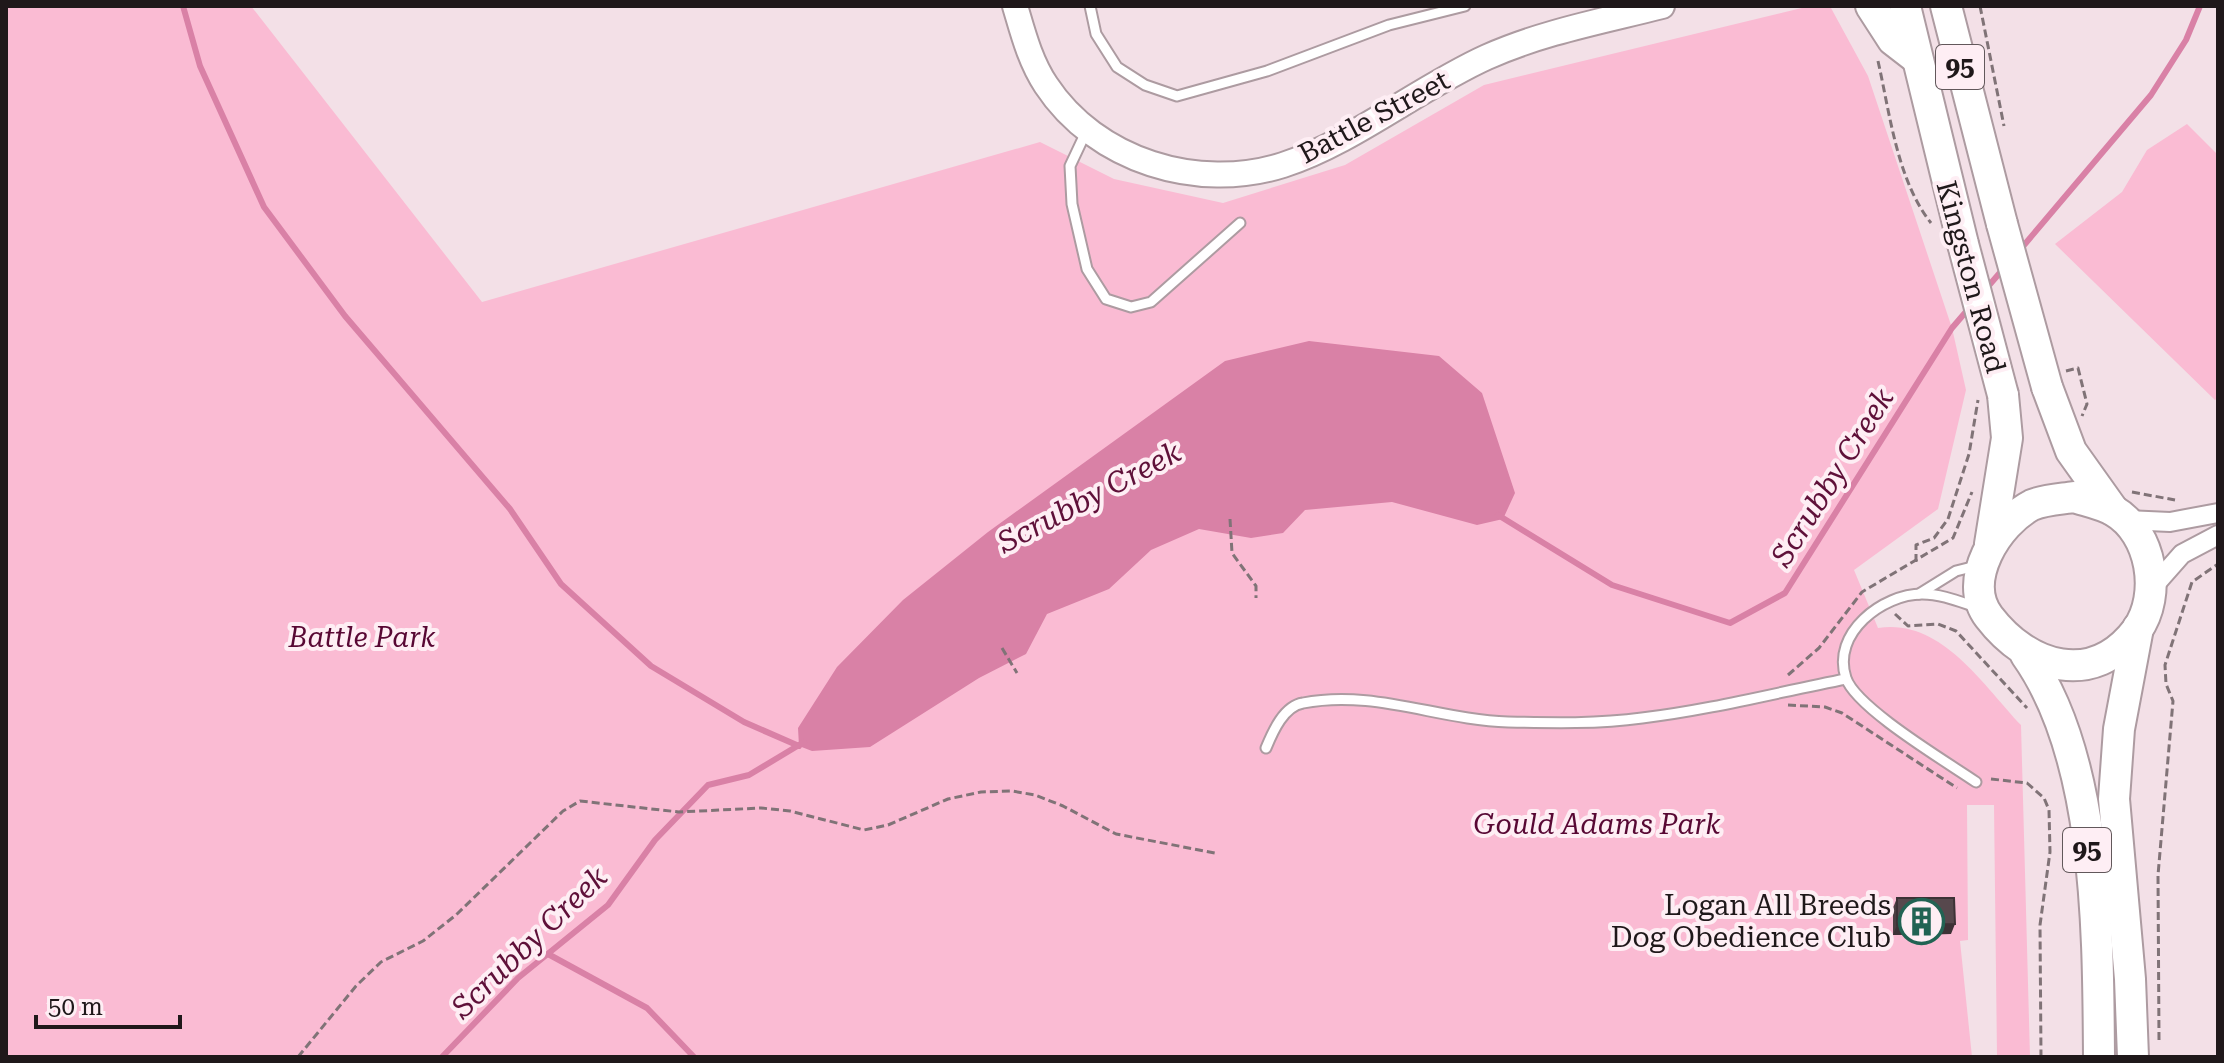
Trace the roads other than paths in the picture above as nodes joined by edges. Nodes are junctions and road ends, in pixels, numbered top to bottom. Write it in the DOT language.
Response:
graph roads {
  1 [pos="1015,6"];
  2 [pos="1090,6"];
  3 [pos="1465,6"];
  4 [pos="1662,6"];
  5 [pos="1871,6"];
  6 [pos="1905,6"];
  7 [pos="1946,6"];
  8 [pos="1915,57"];
  9 [pos="1087,129"];
  10 [pos="1240,223"];
  11 [pos="2121,506"];
  12 [pos="2218,513"];
  13 [pos="2218,535"];
  14 [pos="1986,557"];
  15 [pos="2152,588"];
  16 [pos="1919,594"];
  17 [pos="1982,609"];
  18 [pos="2138,628"];
  19 [pos="2026,655"];
  20 [pos="1846,679"];
  21 [pos="1266,748"];
  22 [pos="1976,782"];
  23 [pos="2099,1057"];
  24 [pos="2133,1057"];
  1 -- 9 [label="street, Battle Street"];
  2 -- 3 [label="lane"];
  4 -- 9 [label="street, Battle Street"];
  5 -- 8 [label="main road"];
  6 -- 8 [label="main road, Kingston Road / 95"];
  7 -- 11 [label="main road, Kingston Road / 95, bridge"];
  8 -- 14 [label="main road, Kingston Road / 95, bridge"];
  9 -- 10 [label="lane"];
  11 -- 12 [label="street"];
  11 -- 14 [label="main road"];
  11 -- 15 [label="main road, 95"];
  13 -- 15 [label="street"];
  14 -- 16 [label="lane"];
  14 -- 17 [label="main road, 95"];
  15 -- 18 [label="main road, 95"];
  16 -- 17 [label="lane"];
  16 -- 20 [label="lane"];
  17 -- 19 [label="main road, 95"];
  18 -- 19 [label="main road, 95"];
  18 -- 24 [label="main road, 95"];
  19 -- 23 [label="main road, 95"];
  20 -- 21 [label="lane"];
  20 -- 22 [label="lane"];
}
